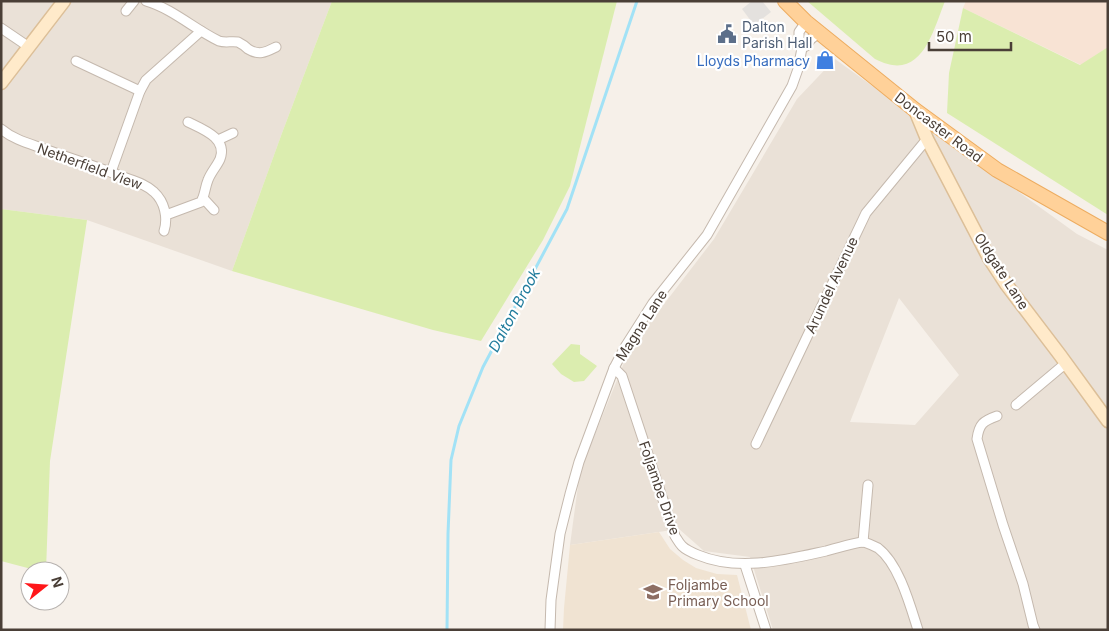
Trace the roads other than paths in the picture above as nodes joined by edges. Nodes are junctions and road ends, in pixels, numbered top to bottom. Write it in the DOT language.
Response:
graph roads {
  1 [pos="64,1"];
  2 [pos="134,1"];
  3 [pos="146,1"];
  4 [pos="785,1"];
  5 [pos="126,11"];
  6 [pos="806,22"];
  7 [pos="1,28"];
  8 [pos="202,32"];
  9 [pos="819,33"];
  10 [pos="276,46"];
  11 [pos="29,47"];
  12 [pos="802,48"];
  13 [pos="76,61"];
  14 [pos="1,83"];
  15 [pos="140,91"];
  16 [pos="915,110"];
  17 [pos="188,122"];
  18 [pos="1,130"];
  19 [pos="233,134"];
  20 [pos="927,139"];
  21 [pos="218,140"];
  22 [pos="111,172"];
  23 [pos="203,198"];
  24 [pos="214,210"];
  25 [pos="166,215"];
  26 [pos="164,231"];
  27 [pos="1108,232"];
  28 [pos="1066,363"];
  29 [pos="614,368"];
  30 [pos="1016,405"];
  31 [pos="997,416"];
  32 [pos="1108,421"];
  33 [pos="756,444"];
  34 [pos="868,485"];
  35 [pos="863,542"];
  36 [pos="745,564"];
  37 [pos="550,630"];
  38 [pos="766,630"];
  39 [pos="918,630"];
  40 [pos="1035,630"];
  1 -- 11 [label="street"];
  2 -- 5 [label="street"];
  3 -- 8 [label="street"];
  4 -- 6 [label="main road, Doncaster Road"];
  6 -- 9 [label="main road, Doncaster Road"];
  6 -- 12 [label="street, Magna Lane"];
  7 -- 11 [label="street"];
  8 -- 10 [label="street"];
  8 -- 15 [label="street"];
  9 -- 12 [label="street"];
  9 -- 16 [label="main road, Doncaster Road"];
  11 -- 14 [label="street"];
  12 -- 29 [label="street, Magna Lane"];
  13 -- 15 [label="street"];
  15 -- 22 [label="street"];
  16 -- 20 [label="street, Oldgate Lane"];
  16 -- 27 [label="main road, Doncaster Road"];
  17 -- 21 [label="street"];
  18 -- 22 [label="street, Netherfield View"];
  19 -- 21 [label="street"];
  20 -- 28 [label="street, Oldgate Lane"];
  20 -- 33 [label="street, Arundel Avenue"];
  21 -- 23 [label="street"];
  22 -- 25 [label="street, Netherfield View"];
  23 -- 24 [label="street"];
  23 -- 25 [label="street"];
  25 -- 26 [label="street"];
  28 -- 30 [label="street"];
  28 -- 32 [label="street, Oldgate Lane"];
  29 -- 36 [label="street, Foljambe Drive"];
  29 -- 37 [label="street, Magna Lane"];
  31 -- 40 [label="street"];
  34 -- 35 [label="street"];
  35 -- 36 [label="street, Foljambe Drive"];
  35 -- 39 [label="street"];
  36 -- 38 [label="street"];
}
